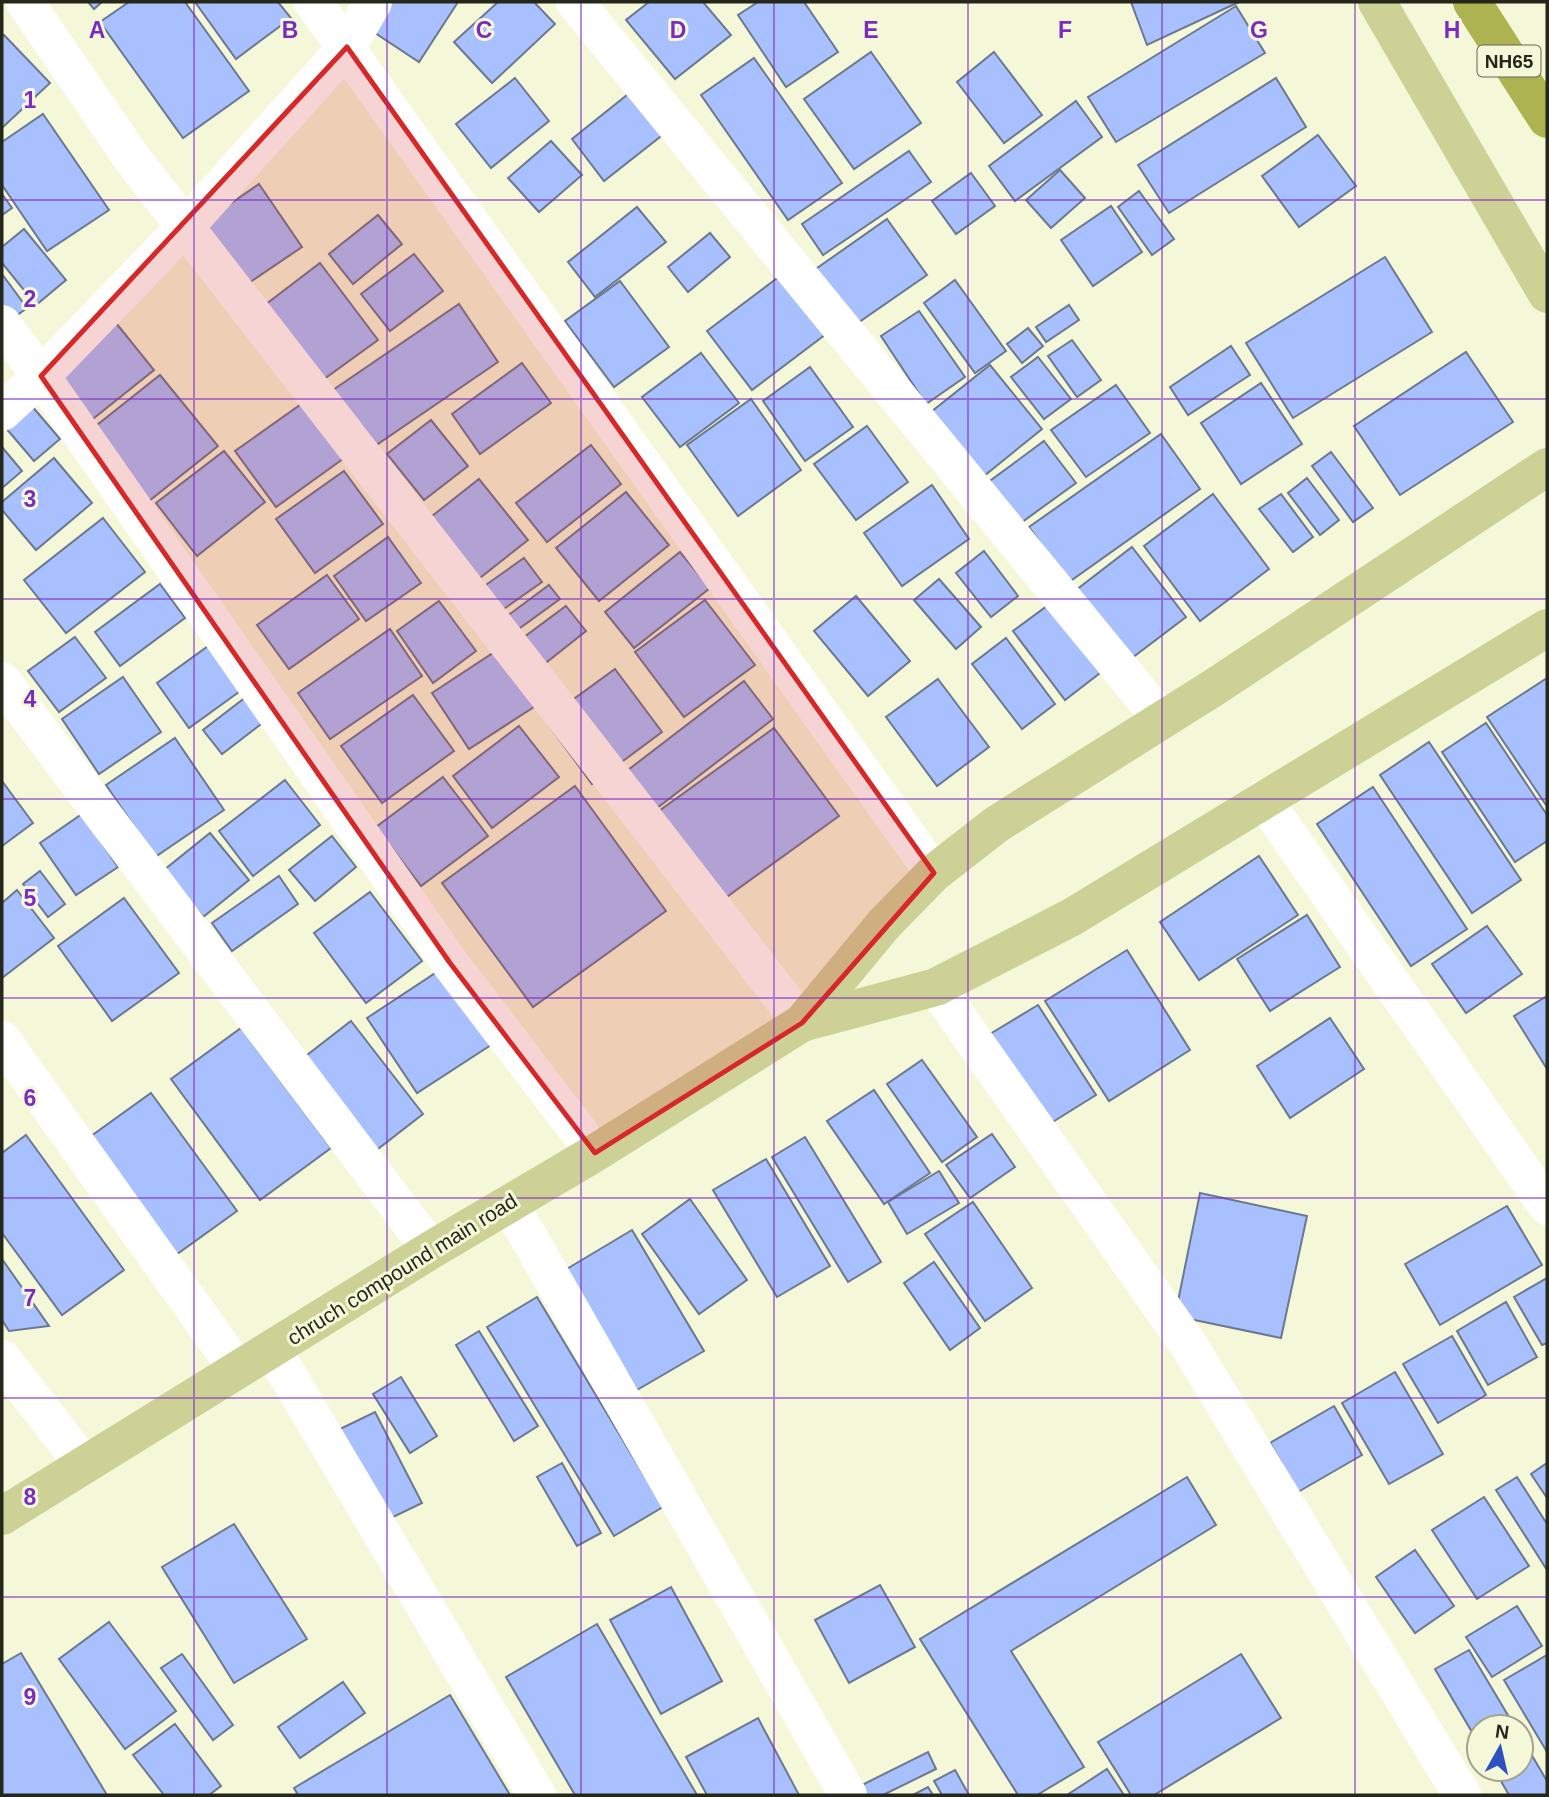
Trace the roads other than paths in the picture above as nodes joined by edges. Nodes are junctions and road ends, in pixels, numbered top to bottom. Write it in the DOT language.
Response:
graph roads {
  1 [pos="25,2"];
  2 [pos="313,2"];
  3 [pos="373,2"];
  4 [pos="575,2"];
  5 [pos="1377,2"];
  6 [pos="1472,2"];
  7 [pos="347,47"];
  8 [pos="1547,119"];
  9 [pos="185,227"];
  10 [pos="1547,294"];
  11 [pos="2,324"];
  12 [pos="41,376"];
  13 [pos="2,412"];
  14 [pos="1547,467"];
  15 [pos="1547,628"];
  16 [pos="2,681"];
  17 [pos="1162,720"];
  18 [pos="1263,799"];
  19 [pos="934,873"];
  20 [pos="936,987"];
  21 [pos="802,1023"];
  22 [pos="2,1040"];
  23 [pos="595,1153"];
  24 [pos="509,1203"];
  25 [pos="1547,1206"];
  26 [pos="431,1250"];
  27 [pos="272,1349"];
  28 [pos="2,1359"];
  29 [pos="238,1370"];
  30 [pos="84,1465"];
  31 [pos="2,1516"];
  32 [pos="537,1795"];
  33 [pos="848,1795"];
  34 [pos="1462,1795"];
  1 -- 9 [label="street"];
  2 -- 7 [label="street"];
  3 -- 7 [label="street"];
  4 -- 17 [label="street"];
  5 -- 10 [label="main road"];
  6 -- 8 [label="highway, NH65"];
  7 -- 9 [label="street"];
  7 -- 19 [label="street"];
  9 -- 12 [label="street"];
  9 -- 21 [label="street"];
  11 -- 12 [label="street"];
  12 -- 13 [label="street"];
  12 -- 23 [label="street"];
  14 -- 17 [label="main road"];
  15 -- 18 [label="main road"];
  16 -- 26 [label="street"];
  17 -- 19 [label="main road"];
  18 -- 20 [label="main road"];
  18 -- 25 [label="street"];
  19 -- 21 [label="main road"];
  20 -- 21 [label="main road"];
  20 -- 34 [label="street"];
  21 -- 23 [label="main road, chruch compound main road"];
  22 -- 29 [label="street"];
  23 -- 24 [label="main road, chruch compound main road"];
  24 -- 26 [label="main road, chruch compound main road"];
  24 -- 33 [label="street"];
  26 -- 27 [label="main road, chruch compound main road"];
  27 -- 29 [label="main road, chruch compound main road"];
  27 -- 32 [label="street"];
  28 -- 30 [label="street"];
  29 -- 30 [label="main road, chruch compound main road"];
  30 -- 31 [label="main road, chruch compound main road"];
}
